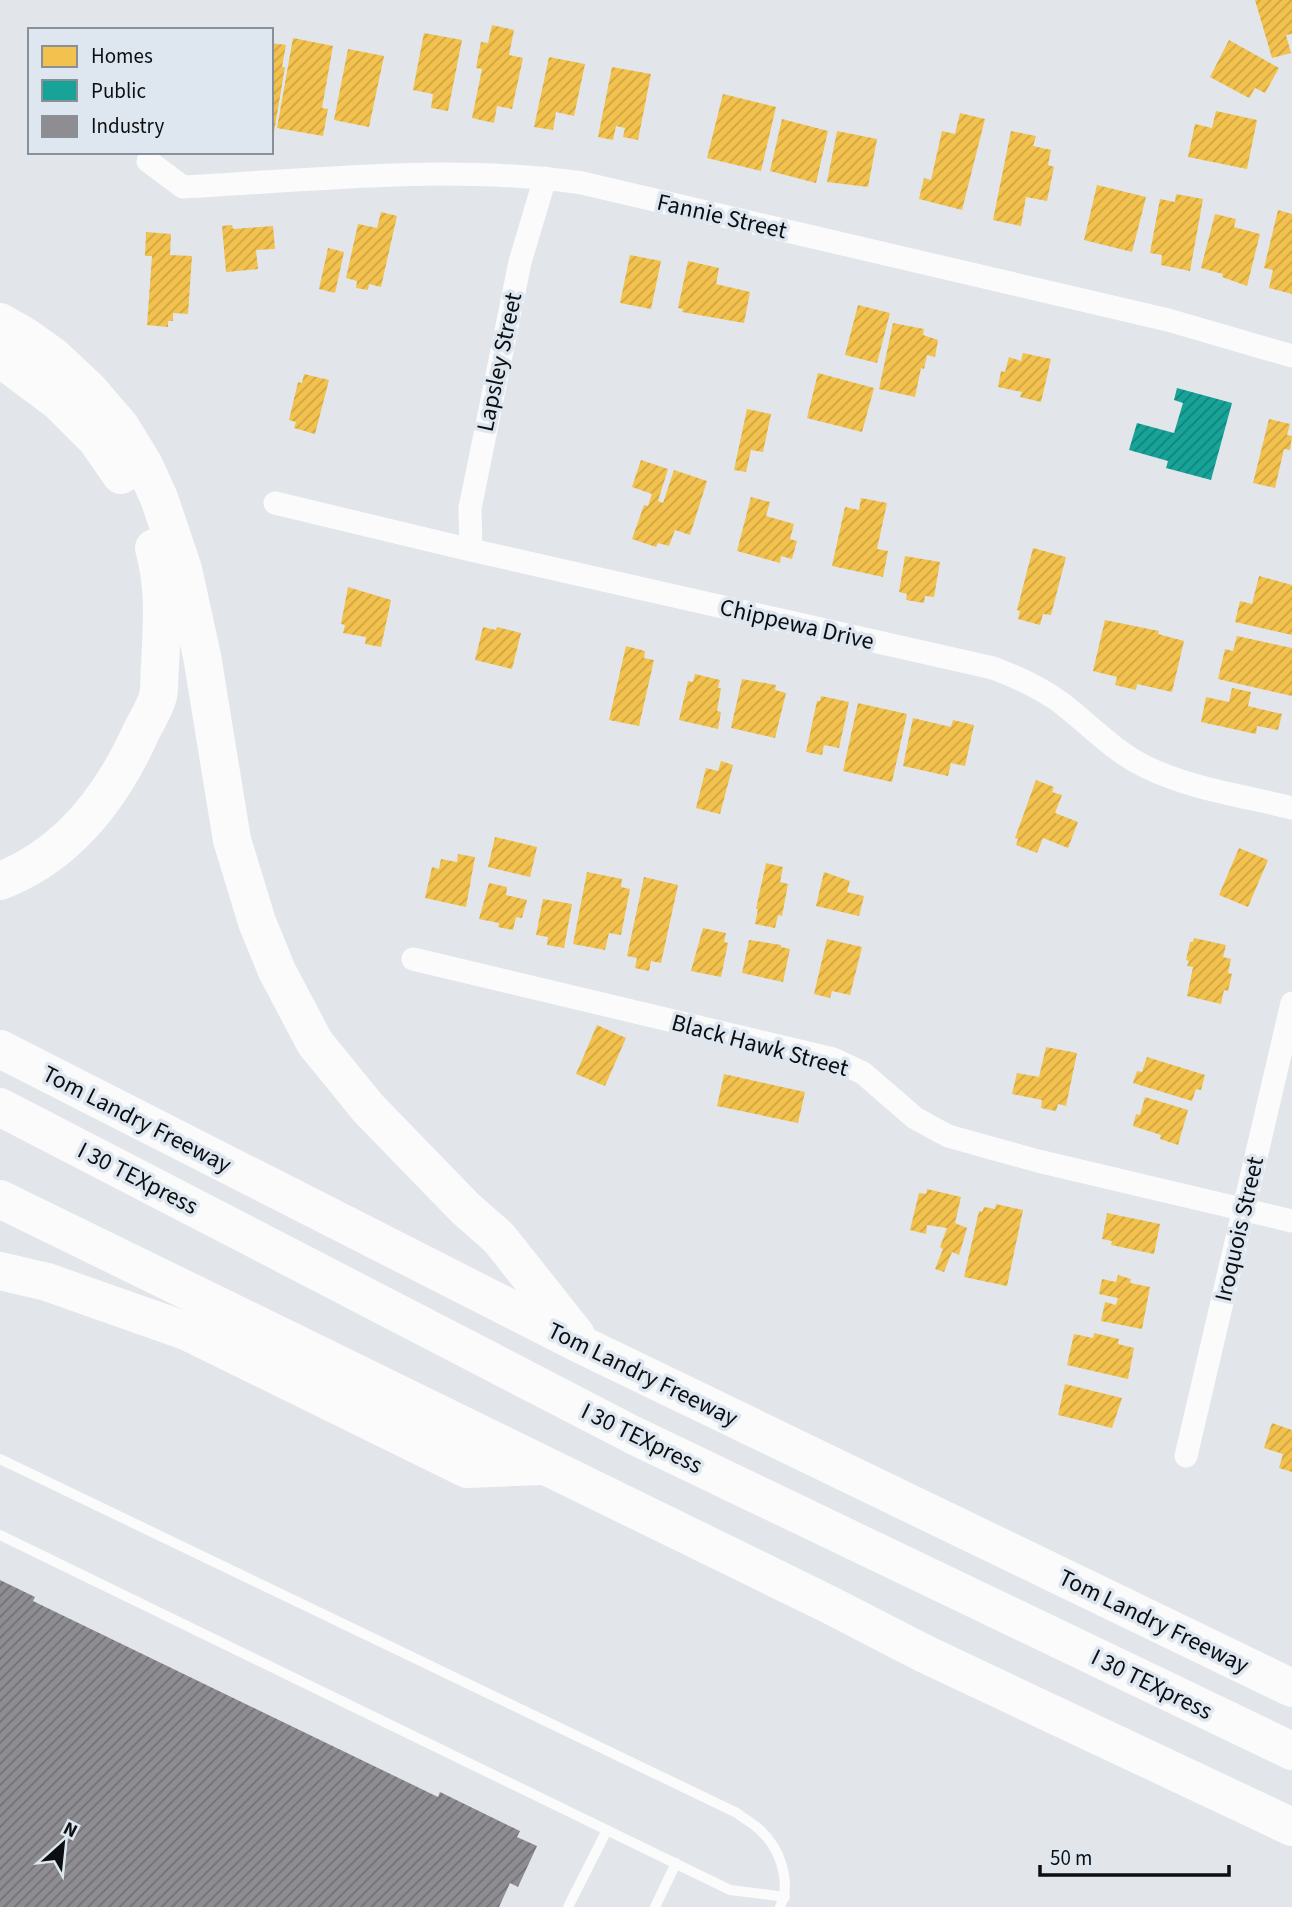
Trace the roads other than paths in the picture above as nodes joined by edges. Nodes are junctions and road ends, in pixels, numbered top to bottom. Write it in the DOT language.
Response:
graph roads {
  1 [pos="148,161"];
  2 [pos="545,178"];
  3 [pos="0,322"];
  4 [pos="1292,356"];
  5 [pos="0,358"];
  6 [pos="275,503"];
  7 [pos="471,550"];
  8 [pos="1292,808"];
  9 [pos="0,881"];
  10 [pos="413,960"];
  11 [pos="1292,1003"];
  12 [pos="0,1049"];
  13 [pos="0,1107"];
  14 [pos="0,1199"];
  15 [pos="1244,1210"];
  16 [pos="1292,1221"];
  17 [pos="0,1271"];
  18 [pos="584,1346"];
  19 [pos="1186,1456"];
  20 [pos="0,1459"];
  21 [pos="546,1466"];
  22 [pos="0,1535"];
  23 [pos="1292,1688"];
  24 [pos="1292,1751"];
  25 [pos="1292,1826"];
  26 [pos="607,1830"];
  27 [pos="676,1863"];
  28 [pos="783,1902"];
  29 [pos="568,1907"];
  30 [pos="655,1907"];
  1 -- 2 [label="street, Fannie Street"];
  2 -- 4 [label="street, Fannie Street"];
  2 -- 7 [label="street, Lapsley Street"];
  3 -- 18 [label="highway"];
  5 -- 9 [label="highway"];
  6 -- 7 [label="street, Chippewa Drive"];
  7 -- 8 [label="street, Chippewa Drive"];
  10 -- 15 [label="street, Black Hawk Street"];
  11 -- 15 [label="street, Iroquois Street"];
  12 -- 18 [label="highway, Tom Landry Freeway"];
  13 -- 24 [label="highway, I 30 TEXpress"];
  14 -- 21 [label="highway"];
  15 -- 16 [label="street, Black Hawk Street"];
  15 -- 19 [label="street, Iroquois Street"];
  17 -- 21 [label="highway"];
  18 -- 23 [label="highway, Tom Landry Freeway"];
  20 -- 28 [label="lane"];
  21 -- 25 [label="highway"];
  22 -- 26 [label="lane"];
  26 -- 27 [label="lane"];
  26 -- 29 [label="lane"];
  27 -- 28 [label="lane"];
  27 -- 30 [label="lane"];
}
